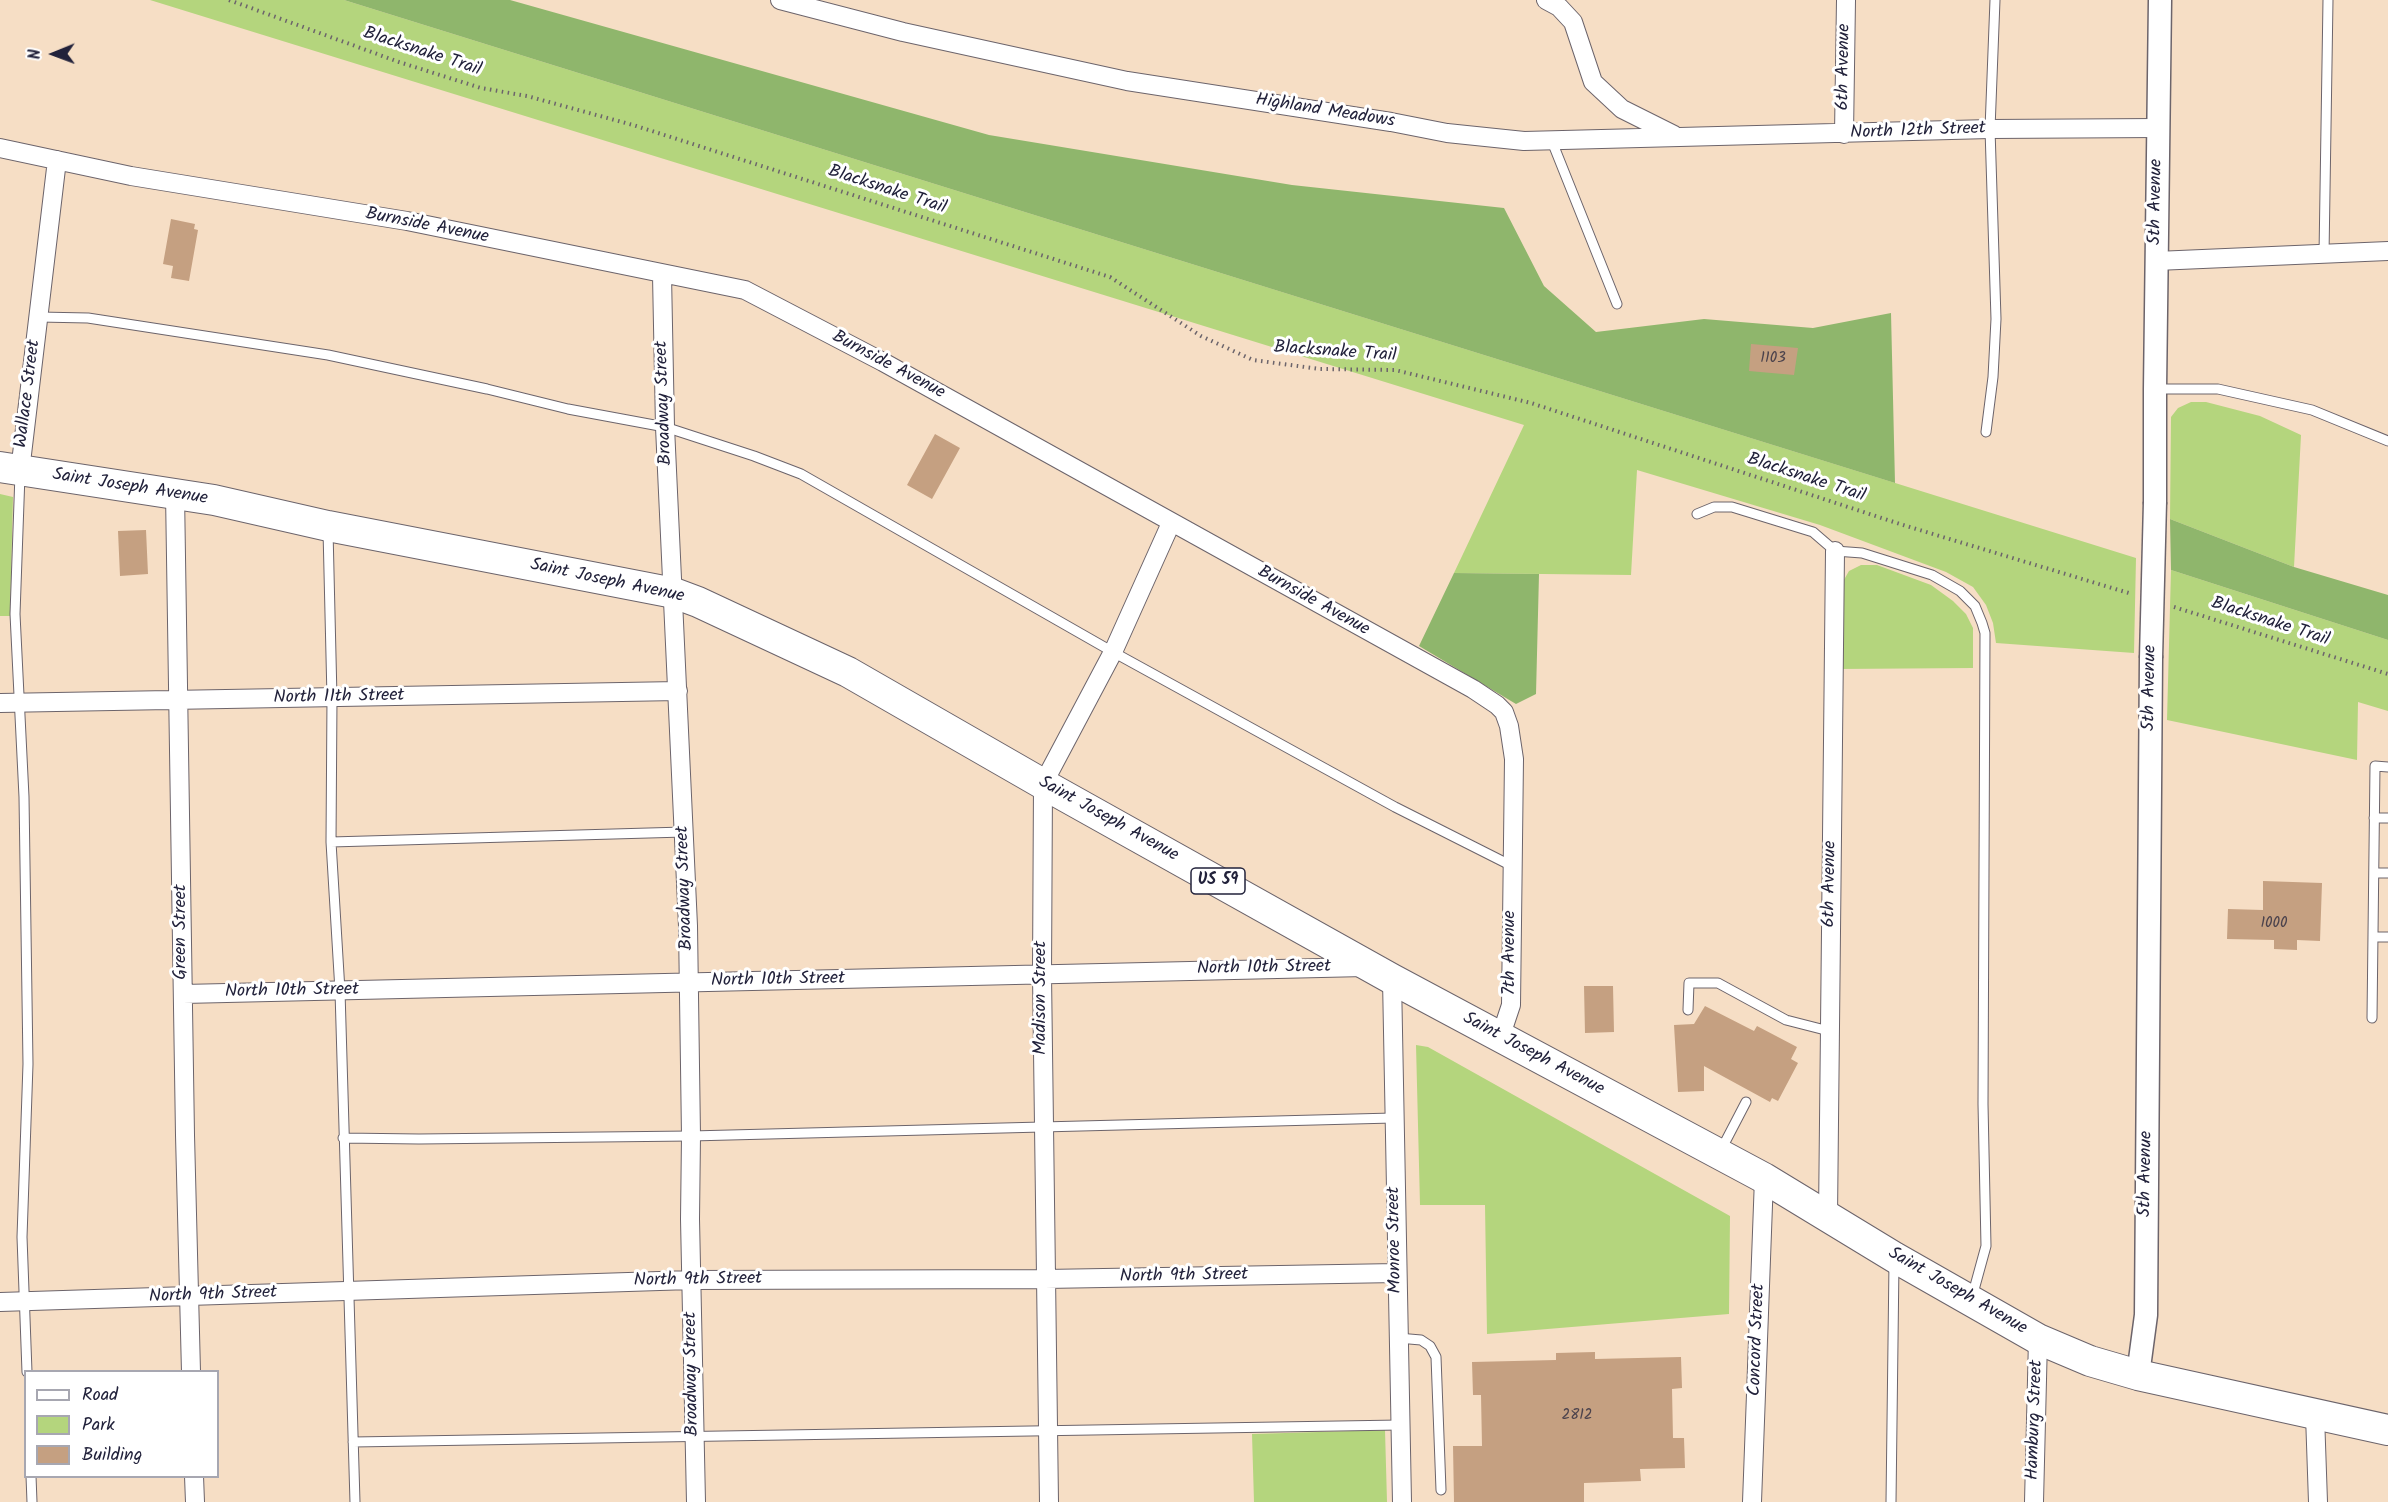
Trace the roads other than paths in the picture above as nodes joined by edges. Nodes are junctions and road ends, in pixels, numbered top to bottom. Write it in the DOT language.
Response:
graph roads {
  1 [pos="780,0"];
  2 [pos="1546,0"];
  3 [pos="1846,0"];
  4 [pos="1995,0"];
  5 [pos="2160,0"];
  6 [pos="2328,0"];
  7 [pos="2158,128"];
  8 [pos="1990,129"];
  9 [pos="1844,134"];
  10 [pos="1679,137"];
  11 [pos="1551,139"];
  12 [pos="0,148"];
  13 [pos="57,160"];
  14 [pos="2388,251"];
  15 [pos="2324,255"];
  16 [pos="2156,261"];
  17 [pos="662,274"];
  18 [pos="1617,304"];
  19 [pos="39,316"];
  20 [pos="2154,389"];
  21 [pos="665,427"];
  22 [pos="1986,432"];
  23 [pos="2388,441"];
  24 [pos="10,469"];
  25 [pos="175,493"];
  26 [pos="1697,514"];
  27 [pos="1172,523"];
  28 [pos="328,526"];
  29 [pos="1834,551"];
  30 [pos="674,593"];
  31 [pos="1113,652"];
  32 [pos="678,691"];
  33 [pos="332,698"];
  34 [pos="179,701"];
  35 [pos="20,703"];
  36 [pos="0,704"];
  37 [pos="2388,767"];
  38 [pos="1043,784"];
  39 [pos="2374,818"];
  40 [pos="2388,818"];
  41 [pos="684,832"];
  42 [pos="331,842"];
  43 [pos="1512,866"];
  44 [pos="2374,873"];
  45 [pos="2388,873"];
  46 [pos="2373,937"];
  47 [pos="2388,937"];
  48 [pos="1382,973"];
  49 [pos="1042,975"];
  50 [pos="689,983"];
  51 [pos="340,991"];
  52 [pos="183,994"];
  53 [pos="1688,1010"];
  54 [pos="2372,1018"];
  55 [pos="1829,1031"];
  56 [pos="1500,1038"];
  57 [pos="1746,1102"];
  58 [pos="1393,1118"];
  59 [pos="1043,1127"];
  60 [pos="692,1136"];
  61 [pos="343,1138"];
  62 [pos="1719,1154"];
  63 [pos="1764,1178"];
  64 [pos="1828,1216"];
  65 [pos="1894,1257"];
  66 [pos="1397,1274"];
  67 [pos="1045,1279"];
  68 [pos="691,1280"];
  69 [pos="348,1292"];
  70 [pos="189,1297"];
  71 [pos="1972,1300"];
  72 [pos="24,1301"];
  73 [pos="0,1302"];
  74 [pos="1398,1338"];
  75 [pos="2038,1338"];
  76 [pos="27,1370"];
  77 [pos="191,1370"];
  78 [pos="2138,1375"];
  79 [pos="2315,1415"];
  80 [pos="1400,1425"];
  81 [pos="2388,1430"];
  82 [pos="1047,1431"];
  83 [pos="694,1437"];
  84 [pos="353,1442"];
  85 [pos="31,1478"];
  86 [pos="194,1478"];
  87 [pos="1441,1490"];
  88 [pos="33,1502"];
  89 [pos="195,1502"];
  90 [pos="355,1502"];
  91 [pos="696,1502"];
  92 [pos="1049,1502"];
  93 [pos="1402,1502"];
  94 [pos="1752,1502"];
  95 [pos="1891,1502"];
  96 [pos="2034,1502"];
  97 [pos="2318,1502"];
  1 -- 11 [label="street, Highland Meadows"];
  2 -- 10 [label="street"];
  3 -- 9 [label="street, 6th Avenue"];
  4 -- 8 [label="lane"];
  5 -- 7 [label="street, 5th Avenue"];
  6 -- 15 [label="lane"];
  7 -- 8 [label="street, North 12th Street"];
  7 -- 16 [label="street, 5th Avenue"];
  8 -- 9 [label="street, North 12th Street"];
  8 -- 22 [label="lane"];
  9 -- 10 [label="street, North 12th Street"];
  10 -- 11 [label="street, Highland Meadows"];
  11 -- 18 [label="lane"];
  12 -- 13 [label="street, Burnside Avenue"];
  13 -- 17 [label="street, Burnside Avenue"];
  13 -- 19 [label="street"];
  14 -- 15 [label="street"];
  15 -- 16 [label="street"];
  16 -- 20 [label="street, 5th Avenue"];
  17 -- 21 [label="street, Broadway Street"];
  17 -- 27 [label="street, Burnside Avenue"];
  19 -- 21 [label="lane"];
  19 -- 24 [label="street, Wallace Street"];
  20 -- 23 [label="lane"];
  20 -- 78 [label="street, 5th Avenue, bridge"];
  21 -- 30 [label="street, Broadway Street"];
  21 -- 31 [label="lane"];
  24 -- 25 [label="main road, Saint Joseph Avenue / US 59"];
  24 -- 35 [label="lane"];
  25 -- 28 [label="main road, Saint Joseph Avenue / US 59"];
  25 -- 34 [label="street, Green Street"];
  26 -- 29 [label="lane"];
  27 -- 31 [label="street, Madison Street"];
  27 -- 43 [label="street, Burnside Avenue"];
  28 -- 30 [label="main road, Saint Joseph Avenue / US 59"];
  28 -- 33 [label="lane"];
  29 -- 55 [label="street, 6th Avenue"];
  29 -- 71 [label="lane"];
  30 -- 32 [label="street, Broadway Street"];
  30 -- 38 [label="main road, Saint Joseph Avenue / US 59"];
  31 -- 38 [label="street, Madison Street"];
  31 -- 43 [label="lane"];
  32 -- 33 [label="street, North 11th Street"];
  32 -- 41 [label="street, Broadway Street"];
  33 -- 34 [label="street, North 11th Street"];
  33 -- 42 [label="lane"];
  34 -- 35 [label="street, North 11th Street"];
  34 -- 52 [label="street, Green Street"];
  35 -- 36 [label="street, North 11th Street"];
  35 -- 72 [label="lane"];
  37 -- 39 [label="lane"];
  38 -- 48 [label="main road, Saint Joseph Avenue / US 59"];
  38 -- 49 [label="street, Madison Street"];
  39 -- 40 [label="lane"];
  39 -- 44 [label="lane"];
  41 -- 42 [label="lane"];
  41 -- 50 [label="street, Broadway Street"];
  42 -- 51 [label="lane"];
  43 -- 56 [label="street, 7th Avenue"];
  44 -- 45 [label="lane"];
  44 -- 46 [label="lane"];
  46 -- 47 [label="lane"];
  46 -- 54 [label="lane"];
  48 -- 49 [label="street, North 10th Street"];
  48 -- 56 [label="main road, Saint Joseph Avenue / US 59"];
  48 -- 58 [label="street, Monroe Street"];
  49 -- 50 [label="street, North 10th Street"];
  49 -- 59 [label="street, Madison Street"];
  50 -- 51 [label="street, North 10th Street"];
  50 -- 60 [label="street, Broadway Street"];
  51 -- 52 [label="street, North 10th Street"];
  51 -- 61 [label="lane"];
  52 -- 70 [label="street, Green Street"];
  53 -- 55 [label="lane"];
  55 -- 64 [label="street, 6th Avenue"];
  56 -- 62 [label="main road, Saint Joseph Avenue / US 59"];
  57 -- 62 [label="lane"];
  58 -- 59 [label="lane"];
  58 -- 66 [label="street, Monroe Street"];
  59 -- 60 [label="lane"];
  59 -- 67 [label="street, Madison Street"];
  60 -- 61 [label="lane"];
  60 -- 68 [label="street, Broadway Street"];
  61 -- 69 [label="lane"];
  62 -- 63 [label="main road, Saint Joseph Avenue / US 59"];
  63 -- 64 [label="main road, Saint Joseph Avenue / US 59"];
  63 -- 94 [label="street, Concord Street"];
  64 -- 65 [label="main road, Saint Joseph Avenue / US 59"];
  65 -- 71 [label="main road, Saint Joseph Avenue / US 59"];
  65 -- 95 [label="lane"];
  66 -- 67 [label="street, North 9th Street"];
  66 -- 74 [label="street, Monroe Street"];
  67 -- 68 [label="street, North 9th Street"];
  67 -- 82 [label="street, Madison Street"];
  68 -- 69 [label="street, North 9th Street"];
  68 -- 83 [label="street, Broadway Street"];
  69 -- 70 [label="street, North 9th Street"];
  69 -- 84 [label="lane"];
  70 -- 72 [label="street, North 9th Street"];
  70 -- 77 [label="street, Green Street"];
  71 -- 75 [label="main road, Saint Joseph Avenue / US 59"];
  72 -- 73 [label="street, North 9th Street"];
  72 -- 76 [label="lane"];
  74 -- 80 [label="street, Monroe Street"];
  74 -- 87 [label="lane"];
  75 -- 78 [label="main road, Saint Joseph Avenue / US 59"];
  75 -- 96 [label="street, Hamburg Street"];
  78 -- 79 [label="main road, Saint Joseph Avenue / US 59"];
  79 -- 81 [label="main road, Saint Joseph Avenue / US 59"];
  79 -- 97 [label="street"];
  80 -- 82 [label="lane"];
  80 -- 93 [label="street, Monroe Street"];
  82 -- 83 [label="lane"];
  82 -- 92 [label="street, Madison Street"];
  83 -- 84 [label="lane"];
  83 -- 91 [label="street, Broadway Street"];
  84 -- 90 [label="lane"];
  85 -- 88 [label="lane"];
  86 -- 89 [label="street"];
}
